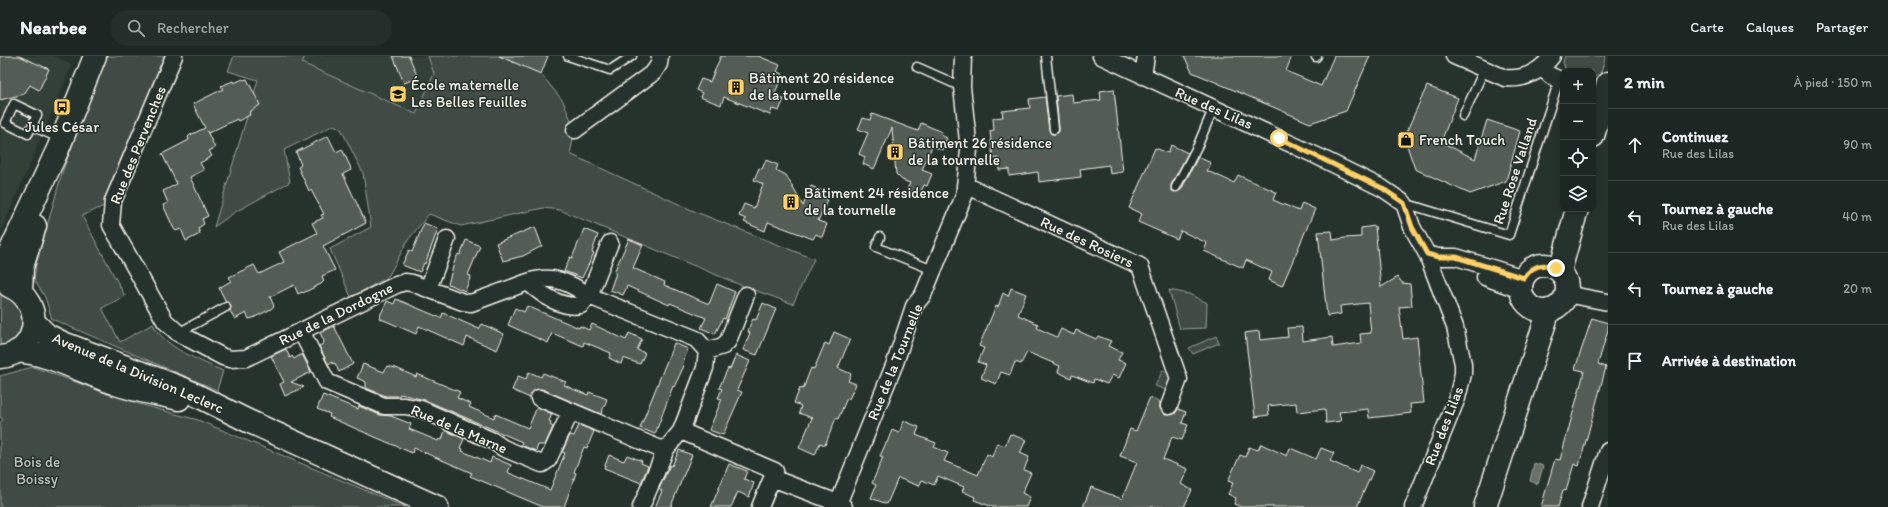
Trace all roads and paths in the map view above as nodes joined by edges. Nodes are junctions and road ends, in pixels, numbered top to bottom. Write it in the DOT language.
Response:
graph roads {
  1 [pos="95,56"];
  2 [pos="174,56"];
  3 [pos="568,56"];
  4 [pos="632,56"];
  5 [pos="660,56"];
  6 [pos="963,56"];
  7 [pos="1046,56"];
  8 [pos="1102,56"];
  9 [pos="1146,56"];
  10 [pos="1552,56"];
  11 [pos="1463,58"];
  12 [pos="917,67"];
  13 [pos="1542,68"];
  14 [pos="1484,70"];
  15 [pos="1143,76"];
  16 [pos="1560,80"];
  17 [pos="1560,83"];
  18 [pos="962,87"];
  19 [pos="1602,90"];
  20 [pos="1214,107"];
  21 [pos="1463,116"];
  22 [pos="1596,121"];
  23 [pos="32,126"];
  24 [pos="1054,129"];
  25 [pos="575,130"];
  26 [pos="60,144"];
  27 [pos="965,185"];
  28 [pos="1176,186"];
  29 [pos="1404,203"];
  30 [pos="1566,212"];
  31 [pos="1576,212"];
  32 [pos="880,237"];
  33 [pos="447,239"];
  34 [pos="610,243"];
  35 [pos="1432,255"];
  36 [pos="1553,268"];
  37 [pos="933,270"];
  38 [pos="0,273"];
  39 [pos="0,284"];
  40 [pos="428,289"];
  41 [pos="21,292"];
  42 [pos="1566,294"];
  43 [pos="746,295"];
  44 [pos="589,296"];
  45 [pos="1532,298"];
  46 [pos="1608,302"];
  47 [pos="226,307"];
  48 [pos="34,322"];
  49 [pos="301,331"];
  50 [pos="178,333"];
  51 [pos="707,351"];
  52 [pos="9,354"];
  53 [pos="246,358"];
  54 [pos="539,398"];
  55 [pos="1169,406"];
  56 [pos="571,411"];
  57 [pos="246,420"];
  58 [pos="681,431"];
  59 [pos="666,449"];
  60 [pos="1608,452"];
  61 [pos="772,478"];
  62 [pos="839,504"];
  63 [pos="437,507"];
  64 [pos="641,507"];
  65 [pos="760,507"];
  66 [pos="1413,507"];
  67 [pos="1486,507"];
  68 [pos="1590,507"];
  1 -- 26 [label="main road"];
  2 -- 50 [label="street, Rue des Pervenches"];
  3 -- 4 [label="lane"];
  5 -- 25 [label="street"];
  6 -- 18 [label="street, Rue de la Tournelle"];
  7 -- 24 [label="lane"];
  8 -- 15 [label="street, Rue des Lilas"];
  9 -- 15 [label="street"];
  10 -- 13 [label="street"];
  11 -- 14 [label="street"];
  12 -- 18 [label="lane"];
  13 -- 14 [label="street"];
  13 -- 16 [label="street"];
  14 -- 21 [label="lane"];
  15 -- 20 [label="street, Rue des Lilas"];
  17 -- 29 [label="lane, Rue Rose Valland"];
  18 -- 27 [label="street, Rue de la Tournelle"];
  19 -- 22 [label="main road"];
  20 -- 28 [label="lane"];
  20 -- 29 [label="street, Rue des Lilas"];
  23 -- 26 [label="lane"];
  26 -- 38 [label="main road"];
  26 -- 41 [label="main road"];
  27 -- 37 [label="street, Rue de la Tournelle"];
  27 -- 55 [label="street, Rue des Rosiers"];
  29 -- 35 [label="street, Rue des Lilas"];
  30 -- 36 [label="main road"];
  31 -- 36 [label="main road"];
  32 -- 37 [label="lane"];
  33 -- 40 [label="street"];
  34 -- 44 [label="street"];
  35 -- 45 [label="street"];
  35 -- 66 [label="street, Rue des Lilas"];
  36 -- 42 [label="main road"];
  36 -- 45 [label="main road"];
  37 -- 62 [label="street, Rue de la Tournelle"];
  39 -- 41 [label="main road"];
  40 -- 44 [label="street, Rue de la Dordogne"];
  40 -- 49 [label="street, Rue de la Dordogne"];
  41 -- 48 [label="main road"];
  42 -- 45 [label="main road"];
  42 -- 46 [label="street"];
  43 -- 51 [label="street"];
  44 -- 51 [label="street"];
  45 -- 67 [label="main road"];
  47 -- 50 [label="lane"];
  48 -- 52 [label="main road"];
  48 -- 57 [label="main road, Avenue de la Division Leclerc"];
  49 -- 53 [label="street, Rue de la Dordogne"];
  49 -- 56 [label="street, Rue de la Marne"];
  50 -- 53 [label="street, Rue des Pervenches"];
  51 -- 58 [label="street"];
  52 -- 57 [label="main road, Avenue de la Division Leclerc"];
  54 -- 56 [label="street"];
  56 -- 59 [label="street"];
  57 -- 63 [label="main road, Avenue de la Division Leclerc"];
  58 -- 59 [label="street"];
  58 -- 61 [label="street"];
  59 -- 64 [label="street"];
  60 -- 68 [label="street"];
  61 -- 62 [label="street"];
  61 -- 65 [label="street"];
}
